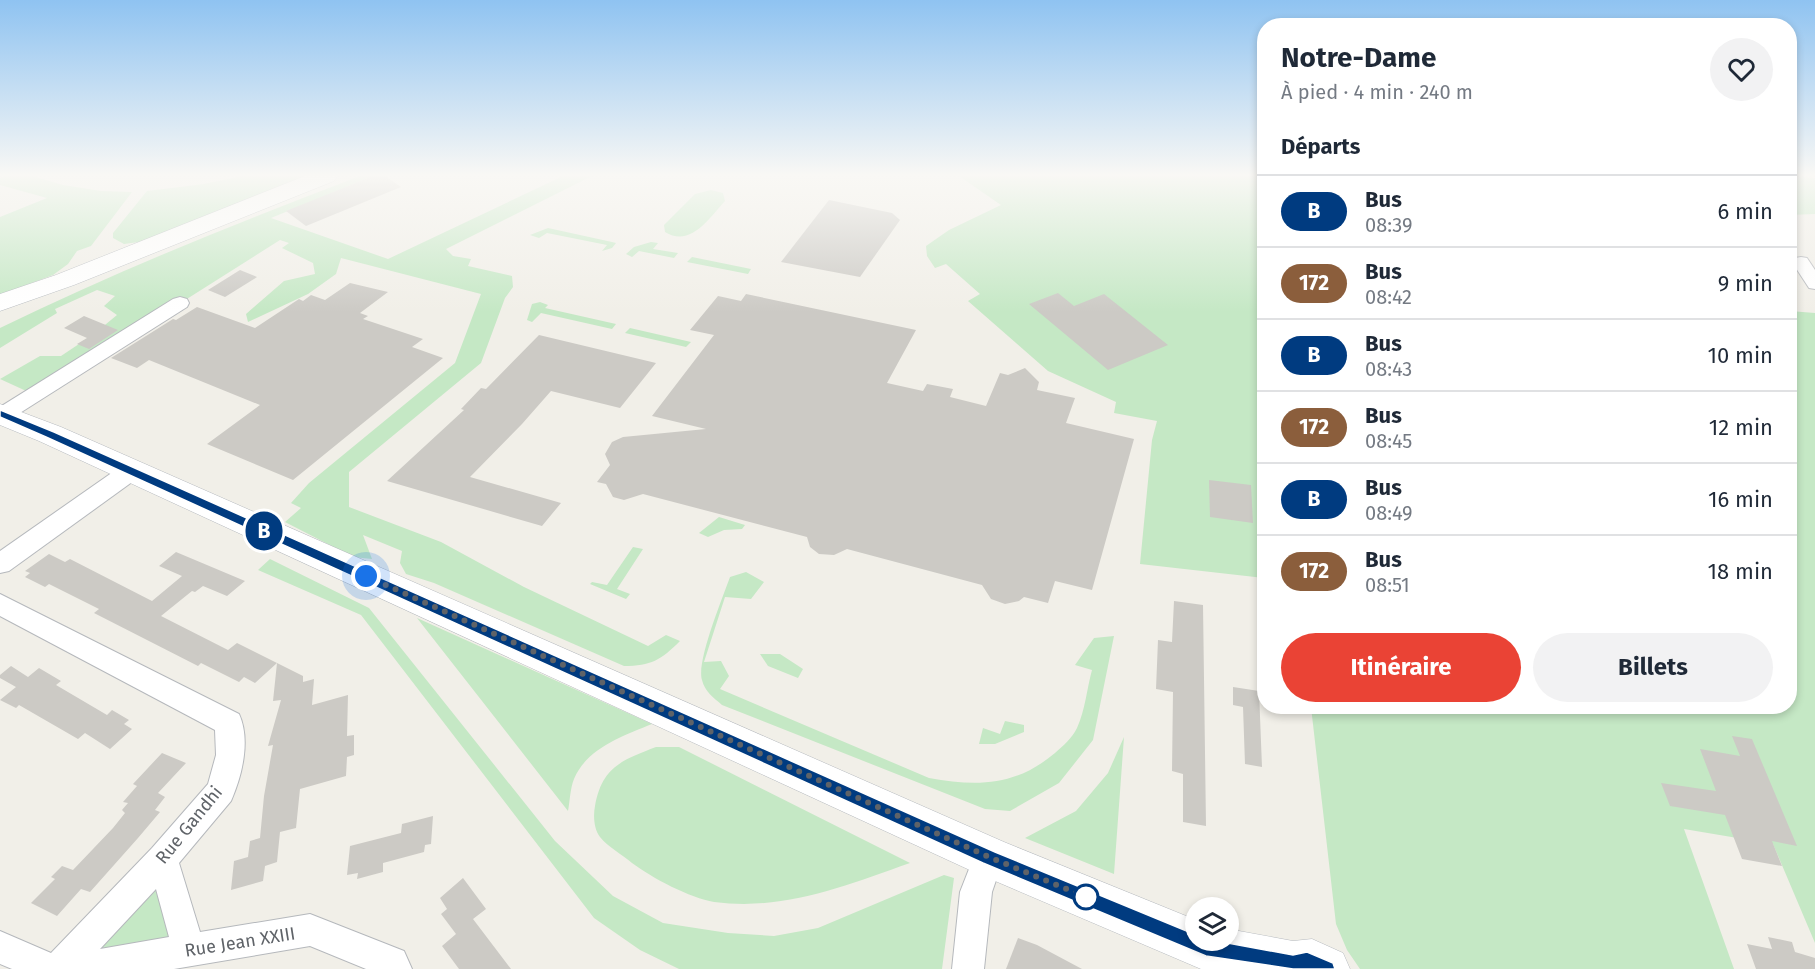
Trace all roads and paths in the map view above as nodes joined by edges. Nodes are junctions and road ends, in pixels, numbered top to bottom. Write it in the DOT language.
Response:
graph roads {
  1 [pos="213,221"];
  2 [pos="1801,262"];
  3 [pos="65,280"];
  4 [pos="1815,284"];
  5 [pos="0,303"];
  6 [pos="180,303"];
  7 [pos="0,315"];
  8 [pos="5,414"];
  9 [pos="131,471"];
  10 [pos="0,564"];
  11 [pos="0,604"];
  12 [pos="989,857"];
  13 [pos="163,859"];
  14 [pos="1185,938"];
  15 [pos="0,947"];
  16 [pos="189,950"];
  17 [pos="1213,951"];
  18 [pos="1225,951"];
  19 [pos="1302,967"];
  20 [pos="49,969"];
  21 [pos="59,969"];
  22 [pos="76,969"];
  23 [pos="396,969"];
  24 [pos="968,969"];
  25 [pos="1246,969"];
  1 -- 3 [label="main road"];
  2 -- 4 [label="street"];
  3 -- 5 [label="main road"];
  3 -- 7 [label="main road"];
  6 -- 8 [label="street"];
  8 -- 9 [label="main road"];
  9 -- 10 [label="street"];
  9 -- 12 [label="main road"];
  11 -- 13 [label="street, Rue Gandhi"];
  12 -- 14 [label="main road"];
  12 -- 24 [label="street"];
  13 -- 16 [label="street"];
  13 -- 21 [label="street, Rue Gandhi"];
  15 -- 20 [label="street"];
  16 -- 22 [label="street, Rue Jean XXIII"];
  16 -- 23 [label="street, Rue Jean XXIII"];
  17 -- 25 [label="main road"];
  18 -- 19 [label="main road"];
}
